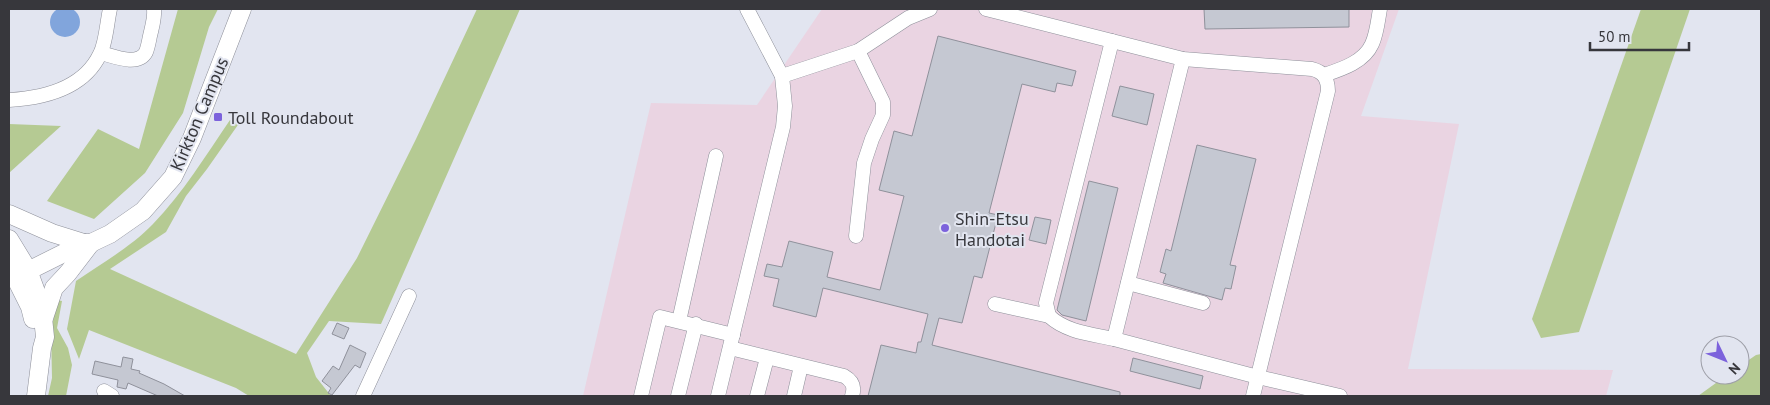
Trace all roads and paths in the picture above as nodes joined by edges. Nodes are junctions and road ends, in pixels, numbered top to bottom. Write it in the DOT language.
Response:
graph roads {
  1 [pos="110,9"];
  2 [pos="154,9"];
  3 [pos="242,9"];
  4 [pos="747,9"];
  5 [pos="930,9"];
  6 [pos="986,9"];
  7 [pos="1380,9"];
  8 [pos="1112,41"];
  9 [pos="858,51"];
  10 [pos="101,53"];
  11 [pos="1183,59"];
  12 [pos="1324,75"];
  13 [pos="782,76"];
  14 [pos="9,100"];
  15 [pos="716,156"];
  16 [pos="9,214"];
  17 [pos="856,236"];
  18 [pos="9,239"];
  19 [pos="88,245"];
  20 [pos="21,275"];
  21 [pos="1128,283"];
  22 [pos="409,296"];
  23 [pos="1203,303"];
  24 [pos="995,304"];
  25 [pos="1049,316"];
  26 [pos="679,320"];
  27 [pos="43,321"];
  28 [pos="696,324"];
  29 [pos="733,334"];
  30 [pos="1114,338"];
  31 [pos="42,348"];
  32 [pos="730,348"];
  33 [pos="767,358"];
  34 [pos="801,366"];
  35 [pos="1258,377"];
  36 [pos="36,396"];
  37 [pos="363,396"];
  38 [pos="641,396"];
  39 [pos="678,396"];
  40 [pos="718,396"];
  41 [pos="757,396"];
  42 [pos="794,396"];
  43 [pos="852,396"];
  44 [pos="1253,396"];
  45 [pos="1340,396"];
  1 -- 10 [label="street"];
  2 -- 10 [label="street"];
  3 -- 19 [label="main road, Kirkton Campus"];
  4 -- 13 [label="street"];
  5 -- 9 [label="street"];
  6 -- 8 [label="street"];
  7 -- 12 [label="street"];
  8 -- 11 [label="street"];
  8 -- 25 [label="street"];
  9 -- 13 [label="street"];
  9 -- 17 [label="street"];
  10 -- 14 [label="street"];
  11 -- 12 [label="street"];
  11 -- 21 [label="street"];
  12 -- 35 [label="street"];
  13 -- 29 [label="street"];
  15 -- 26 [label="street"];
  16 -- 19 [label="main road"];
  18 -- 20 [label="main road"];
  19 -- 20 [label="main road, Kirkton Campus"];
  19 -- 27 [label="main road"];
  20 -- 27 [label="main road"];
  20 -- 31 [label="main road"];
  21 -- 23 [label="street"];
  21 -- 30 [label="street"];
  22 -- 37 [label="street"];
  24 -- 25 [label="street"];
  25 -- 30 [label="street"];
  26 -- 28 [label="street"];
  26 -- 38 [label="street"];
  27 -- 31 [label="main road"];
  28 -- 29 [label="street"];
  28 -- 39 [label="street"];
  29 -- 32 [label="street"];
  30 -- 35 [label="street"];
  31 -- 36 [label="main road"];
  32 -- 33 [label="street"];
  32 -- 40 [label="street"];
  33 -- 34 [label="street"];
  33 -- 41 [label="street"];
  34 -- 42 [label="street"];
  34 -- 43 [label="street"];
  35 -- 44 [label="street"];
  35 -- 45 [label="street"];
}
